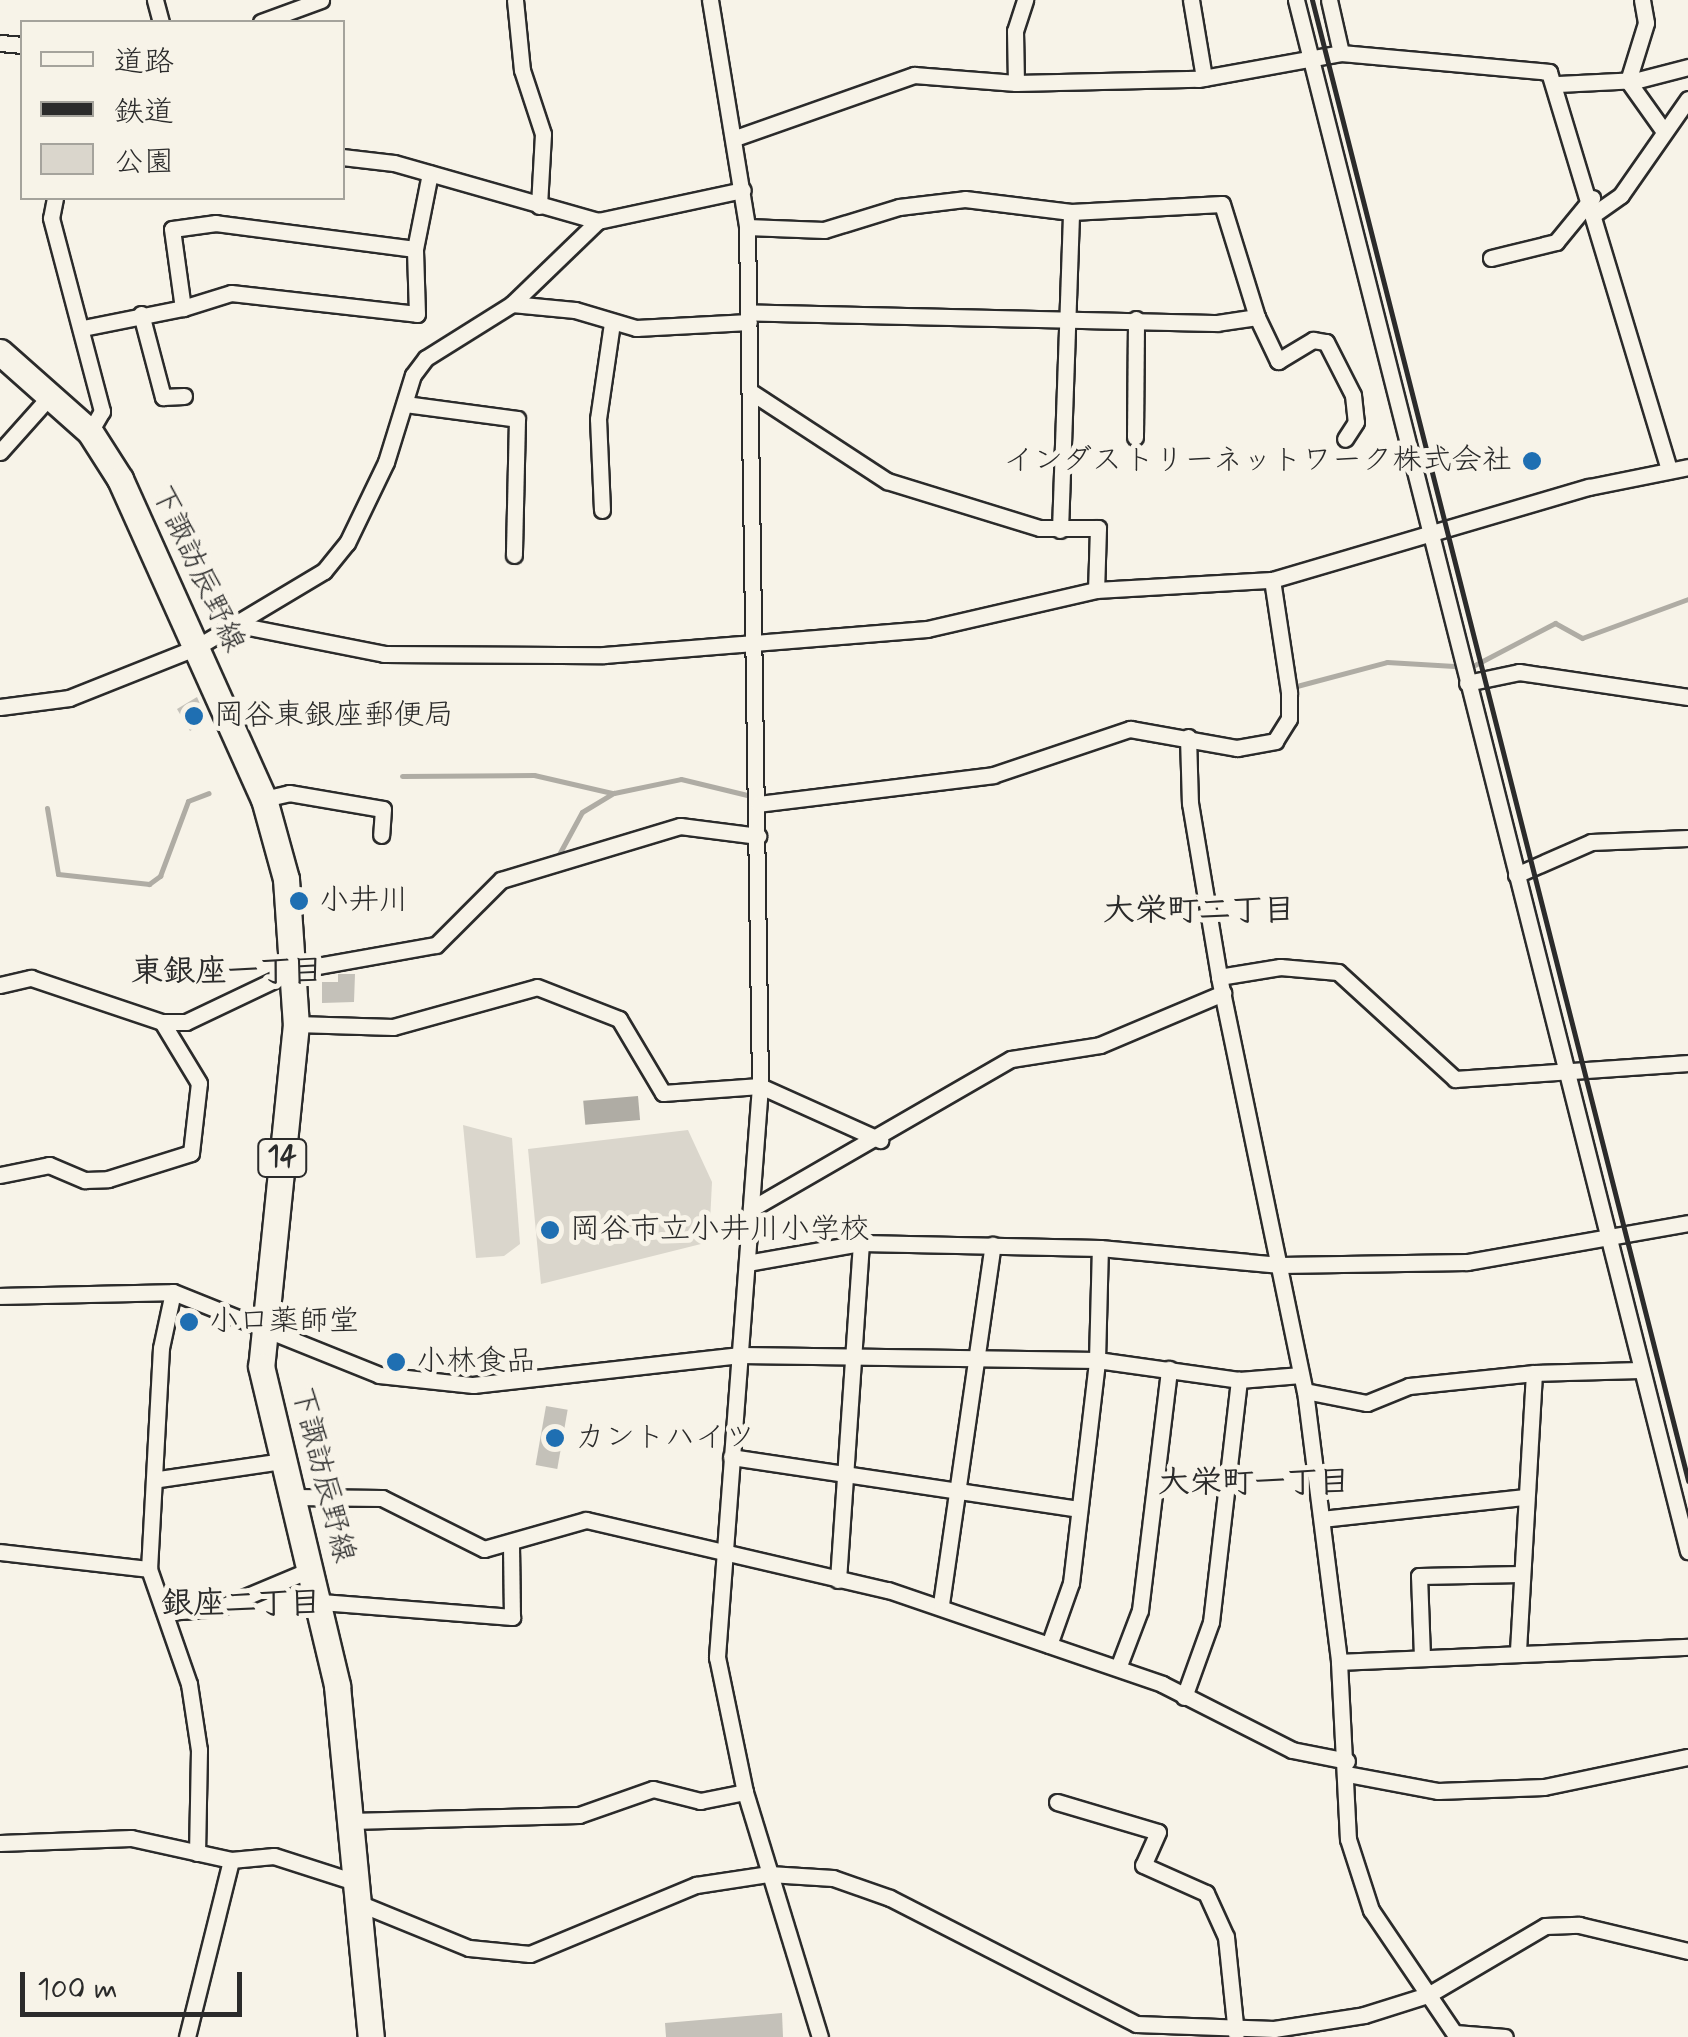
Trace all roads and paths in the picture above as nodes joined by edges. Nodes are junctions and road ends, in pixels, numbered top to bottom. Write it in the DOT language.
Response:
graph roads {
  1 [pos="321,0"];
  2 [pos="516,0"];
  3 [pos="710,0"];
  4 [pos="1025,0"];
  5 [pos="1190,0"];
  6 [pos="1296,0"];
  7 [pos="1330,0"];
  8 [pos="1642,0"];
  9 [pos="266,20"];
  10 [pos="1341,54"];
  11 [pos="1310,58"];
  12 [pos="1688,67"];
  13 [pos="1204,78"];
  14 [pos="1628,80"];
  15 [pos="1016,84"];
  16 [pos="1558,84"];
  17 [pos="1688,99"];
  18 [pos="1663,130"];
  19 [pos="738,137"];
  20 [pos="345,158"];
  21 [pos="430,173"];
  22 [pos="743,190"];
  23 [pos="55,200"];
  24 [pos="1594,205"];
  25 [pos="539,206"];
  26 [pos="1071,212"];
  27 [pos="598,222"];
  28 [pos="747,227"];
  29 [pos="415,250"];
  30 [pos="1492,258"];
  31 [pos="512,304"];
  32 [pos="183,308"];
  33 [pos="141,314"];
  34 [pos="1069,316"];
  35 [pos="749,317"];
  36 [pos="1257,317"];
  37 [pos="1136,318"];
  38 [pos="612,323"];
  39 [pos="83,328"];
  40 [pos="0,352"];
  41 [pos="751,392"];
  42 [pos="51,395"];
  43 [pos="184,396"];
  44 [pos="405,404"];
  45 [pos="90,432"];
  46 [pos="1135,437"];
  47 [pos="1345,439"];
  48 [pos="0,452"];
  49 [pos="1688,467"];
  50 [pos="1670,470"];
  51 [pos="602,510"];
  52 [pos="1060,530"];
  53 [pos="1430,534"];
  54 [pos="514,555"];
  55 [pos="1272,580"];
  56 [pos="1096,590"];
  57 [pos="238,625"];
  58 [pos="754,645"];
  59 [pos="197,647"];
  60 [pos="1467,683"];
  61 [pos="1688,698"];
  62 [pos="0,706"];
  63 [pos="1188,737"];
  64 [pos="264,799"];
  65 [pos="758,804"];
  66 [pos="381,835"];
  67 [pos="758,836"];
  68 [pos="1688,838"];
  69 [pos="1516,875"];
  70 [pos="295,970"];
  71 [pos="1219,976"];
  72 [pos="0,985"];
  73 [pos="1223,994"];
  74 [pos="162,1022"];
  75 [pos="296,1024"];
  76 [pos="1688,1063"];
  77 [pos="1563,1067"];
  78 [pos="760,1086"];
  79 [pos="880,1140"];
  80 [pos="0,1175"];
  81 [pos="752,1208"];
  82 [pos="1688,1223"];
  83 [pos="1607,1242"];
  84 [pos="862,1243"];
  85 [pos="993,1246"];
  86 [pos="1100,1248"];
  87 [pos="746,1264"];
  88 [pos="1280,1265"];
  89 [pos="173,1292"];
  90 [pos="0,1296"];
  91 [pos="262,1326"];
  92 [pos="740,1355"];
  93 [pos="978,1356"];
  94 [pos="853,1357"];
  95 [pos="1097,1360"];
  96 [pos="1169,1368"];
  97 [pos="1640,1370"];
  98 [pos="1534,1373"];
  99 [pos="1240,1380"];
  100 [pos="1303,1383"];
  101 [pos="731,1457"];
  102 [pos="282,1461"];
  103 [pos="844,1474"];
  104 [pos="159,1479"];
  105 [pos="958,1490"];
  106 [pos="1524,1496"];
  107 [pos="293,1497"];
  108 [pos="1078,1509"];
  109 [pos="1322,1519"];
  110 [pos="511,1542"];
  111 [pos="1688,1551"];
  112 [pos="0,1552"];
  113 [pos="722,1557"];
  114 [pos="149,1569"];
  115 [pos="312,1569"];
  116 [pos="1520,1574"];
  117 [pos="838,1580"];
  118 [pos="320,1602"];
  119 [pos="940,1604"];
  120 [pos="168,1612"];
  121 [pos="1049,1645"];
  122 [pos="1688,1647"];
  123 [pos="1518,1653"];
  124 [pos="1422,1657"];
  125 [pos="1338,1662"];
  126 [pos="1118,1668"];
  127 [pos="1184,1698"];
  128 [pos="1688,1757"];
  129 [pos="1347,1768"];
  130 [pos="744,1792"];
  131 [pos="1058,1802"];
  132 [pos="350,1821"];
  133 [pos="0,1844"];
  134 [pos="197,1853"];
  135 [pos="231,1860"];
  136 [pos="770,1874"];
  137 [pos="355,1892"];
  138 [pos="1688,1951"];
  139 [pos="1428,1996"];
  140 [pos="1314,2031"];
  141 [pos="1235,2032"];
  142 [pos="1456,2035"];
  143 [pos="187,2037"];
  144 [pos="371,2037"];
  145 [pos="820,2037"];
  146 [pos="1505,2037"];
  1 -- 9 [label="street"];
  2 -- 25 [label="street"];
  3 -- 19 [label="street"];
  4 -- 15 [label="street"];
  5 -- 13 [label="street"];
  6 -- 11 [label="street"];
  7 -- 10 [label="street"];
  8 -- 14 [label="street"];
  10 -- 11 [label="street"];
  10 -- 16 [label="street"];
  11 -- 13 [label="street"];
  11 -- 53 [label="street"];
  12 -- 14 [label="street"];
  13 -- 15 [label="street"];
  14 -- 16 [label="street"];
  14 -- 18 [label="street"];
  15 -- 19 [label="street"];
  16 -- 24 [label="street"];
  17 -- 18 [label="street"];
  18 -- 24 [label="street"];
  19 -- 22 [label="street"];
  20 -- 21 [label="street"];
  21 -- 25 [label="street"];
  21 -- 29 [label="street"];
  22 -- 27 [label="street"];
  22 -- 28 [label="street"];
  23 -- 39 [label="street"];
  24 -- 30 [label="street"];
  24 -- 50 [label="street"];
  25 -- 27 [label="street"];
  26 -- 28 [label="street"];
  26 -- 34 [label="street"];
  26 -- 36 [label="street"];
  27 -- 31 [label="street"];
  28 -- 35 [label="street"];
  29 -- 32 [label="street"];
  29 -- 32 [label="street"];
  31 -- 38 [label="street"];
  31 -- 44 [label="street"];
  32 -- 33 [label="street"];
  33 -- 39 [label="street"];
  33 -- 43 [label="street"];
  34 -- 35 [label="street"];
  34 -- 37 [label="street"];
  34 -- 52 [label="street"];
  35 -- 38 [label="street"];
  35 -- 41 [label="street"];
  36 -- 37 [label="street"];
  36 -- 47 [label="street"];
  37 -- 46 [label="street"];
  38 -- 51 [label="street"];
  39 -- 45 [label="street"];
  40 -- 42 [label="main road, 下諏訪辰野線 / 14"];
  41 -- 52 [label="street"];
  41 -- 58 [label="street"];
  42 -- 45 [label="main road, 下諏訪辰野線 / 14"];
  42 -- 48 [label="street"];
  44 -- 54 [label="street"];
  44 -- 57 [label="street"];
  45 -- 59 [label="main road, 下諏訪辰野線 / 14"];
  49 -- 50 [label="street"];
  50 -- 53 [label="street"];
  52 -- 56 [label="street"];
  53 -- 55 [label="street"];
  53 -- 60 [label="street"];
  55 -- 56 [label="street"];
  55 -- 63 [label="street"];
  56 -- 58 [label="street"];
  57 -- 58 [label="street"];
  57 -- 59 [label="street"];
  58 -- 65 [label="street"];
  59 -- 62 [label="street"];
  59 -- 64 [label="main road, 下諏訪辰野線 / 14"];
  60 -- 61 [label="street"];
  60 -- 69 [label="street"];
  63 -- 65 [label="street"];
  63 -- 71 [label="street"];
  64 -- 66 [label="street"];
  64 -- 70 [label="main road, 下諏訪辰野線 / 14"];
  65 -- 67 [label="street"];
  67 -- 70 [label="street"];
  67 -- 78 [label="street"];
  68 -- 69 [label="street"];
  69 -- 77 [label="street"];
  70 -- 74 [label="street"];
  70 -- 75 [label="main road, 下諏訪辰野線 / 14"];
  71 -- 73 [label="street"];
  71 -- 77 [label="street"];
  72 -- 74 [label="street"];
  73 -- 79 [label="street"];
  73 -- 88 [label="street"];
  74 -- 80 [label="street"];
  75 -- 78 [label="street"];
  75 -- 91 [label="main road, 下諏訪辰野線 / 14"];
  76 -- 77 [label="street"];
  77 -- 83 [label="street"];
  78 -- 79 [label="street"];
  78 -- 81 [label="street"];
  79 -- 81 [label="street"];
  81 -- 87 [label="street"];
  82 -- 83 [label="street"];
  83 -- 88 [label="street"];
  83 -- 97 [label="street"];
  84 -- 85 [label="street"];
  84 -- 87 [label="street"];
  84 -- 94 [label="street"];
  85 -- 86 [label="street"];
  85 -- 93 [label="street"];
  86 -- 88 [label="street"];
  86 -- 95 [label="street"];
  87 -- 92 [label="street"];
  88 -- 100 [label="street"];
  89 -- 90 [label="street"];
  89 -- 91 [label="street"];
  89 -- 104 [label="street"];
  91 -- 92 [label="street"];
  91 -- 102 [label="main road, 下諏訪辰野線 / 14"];
  92 -- 94 [label="street"];
  92 -- 101 [label="street"];
  93 -- 94 [label="street"];
  93 -- 95 [label="street"];
  93 -- 105 [label="street"];
  94 -- 103 [label="street"];
  95 -- 96 [label="street"];
  95 -- 108 [label="street"];
  96 -- 99 [label="street"];
  96 -- 126 [label="street"];
  97 -- 98 [label="street"];
  97 -- 111 [label="street"];
  98 -- 100 [label="street"];
  98 -- 106 [label="street"];
  99 -- 100 [label="street"];
  99 -- 127 [label="street"];
  100 -- 109 [label="street"];
  101 -- 103 [label="street"];
  101 -- 113 [label="street"];
  102 -- 104 [label="street"];
  102 -- 107 [label="main road, 下諏訪辰野線 / 14"];
  103 -- 105 [label="street"];
  103 -- 117 [label="street"];
  104 -- 114 [label="street"];
  105 -- 108 [label="street"];
  105 -- 119 [label="street"];
  106 -- 109 [label="street"];
  106 -- 116 [label="street"];
  107 -- 110 [label="street"];
  107 -- 115 [label="main road, 下諏訪辰野線 / 14"];
  108 -- 121 [label="street"];
  109 -- 125 [label="street"];
  110 -- 113 [label="street"];
  110 -- 118 [label="street"];
  112 -- 114 [label="street"];
  113 -- 117 [label="street"];
  113 -- 130 [label="street"];
  114 -- 120 [label="street"];
  115 -- 118 [label="main road, 下諏訪辰野線 / 14"];
  115 -- 120 [label="street"];
  116 -- 123 [label="street"];
  116 -- 124 [label="street"];
  117 -- 119 [label="street"];
  118 -- 132 [label="main road, 下諏訪辰野線 / 14"];
  119 -- 121 [label="street"];
  120 -- 134 [label="street"];
  121 -- 126 [label="street"];
  122 -- 123 [label="street"];
  123 -- 124 [label="street"];
  124 -- 125 [label="street"];
  125 -- 129 [label="street"];
  126 -- 127 [label="street"];
  127 -- 129 [label="street"];
  128 -- 129 [label="street"];
  129 -- 139 [label="street"];
  130 -- 132 [label="street"];
  130 -- 136 [label="street"];
  131 -- 141 [label="street"];
  132 -- 137 [label="main road, 下諏訪辰野線 / 14"];
  133 -- 134 [label="street"];
  134 -- 135 [label="street"];
  135 -- 137 [label="street"];
  135 -- 143 [label="street"];
  136 -- 137 [label="street"];
  136 -- 141 [label="street"];
  136 -- 145 [label="street"];
  137 -- 144 [label="main road, 下諏訪辰野線 / 14"];
  138 -- 139 [label="street"];
  139 -- 140 [label="street"];
  139 -- 142 [label="street"];
  140 -- 141 [label="street"];
  142 -- 146 [label="street"];
}
